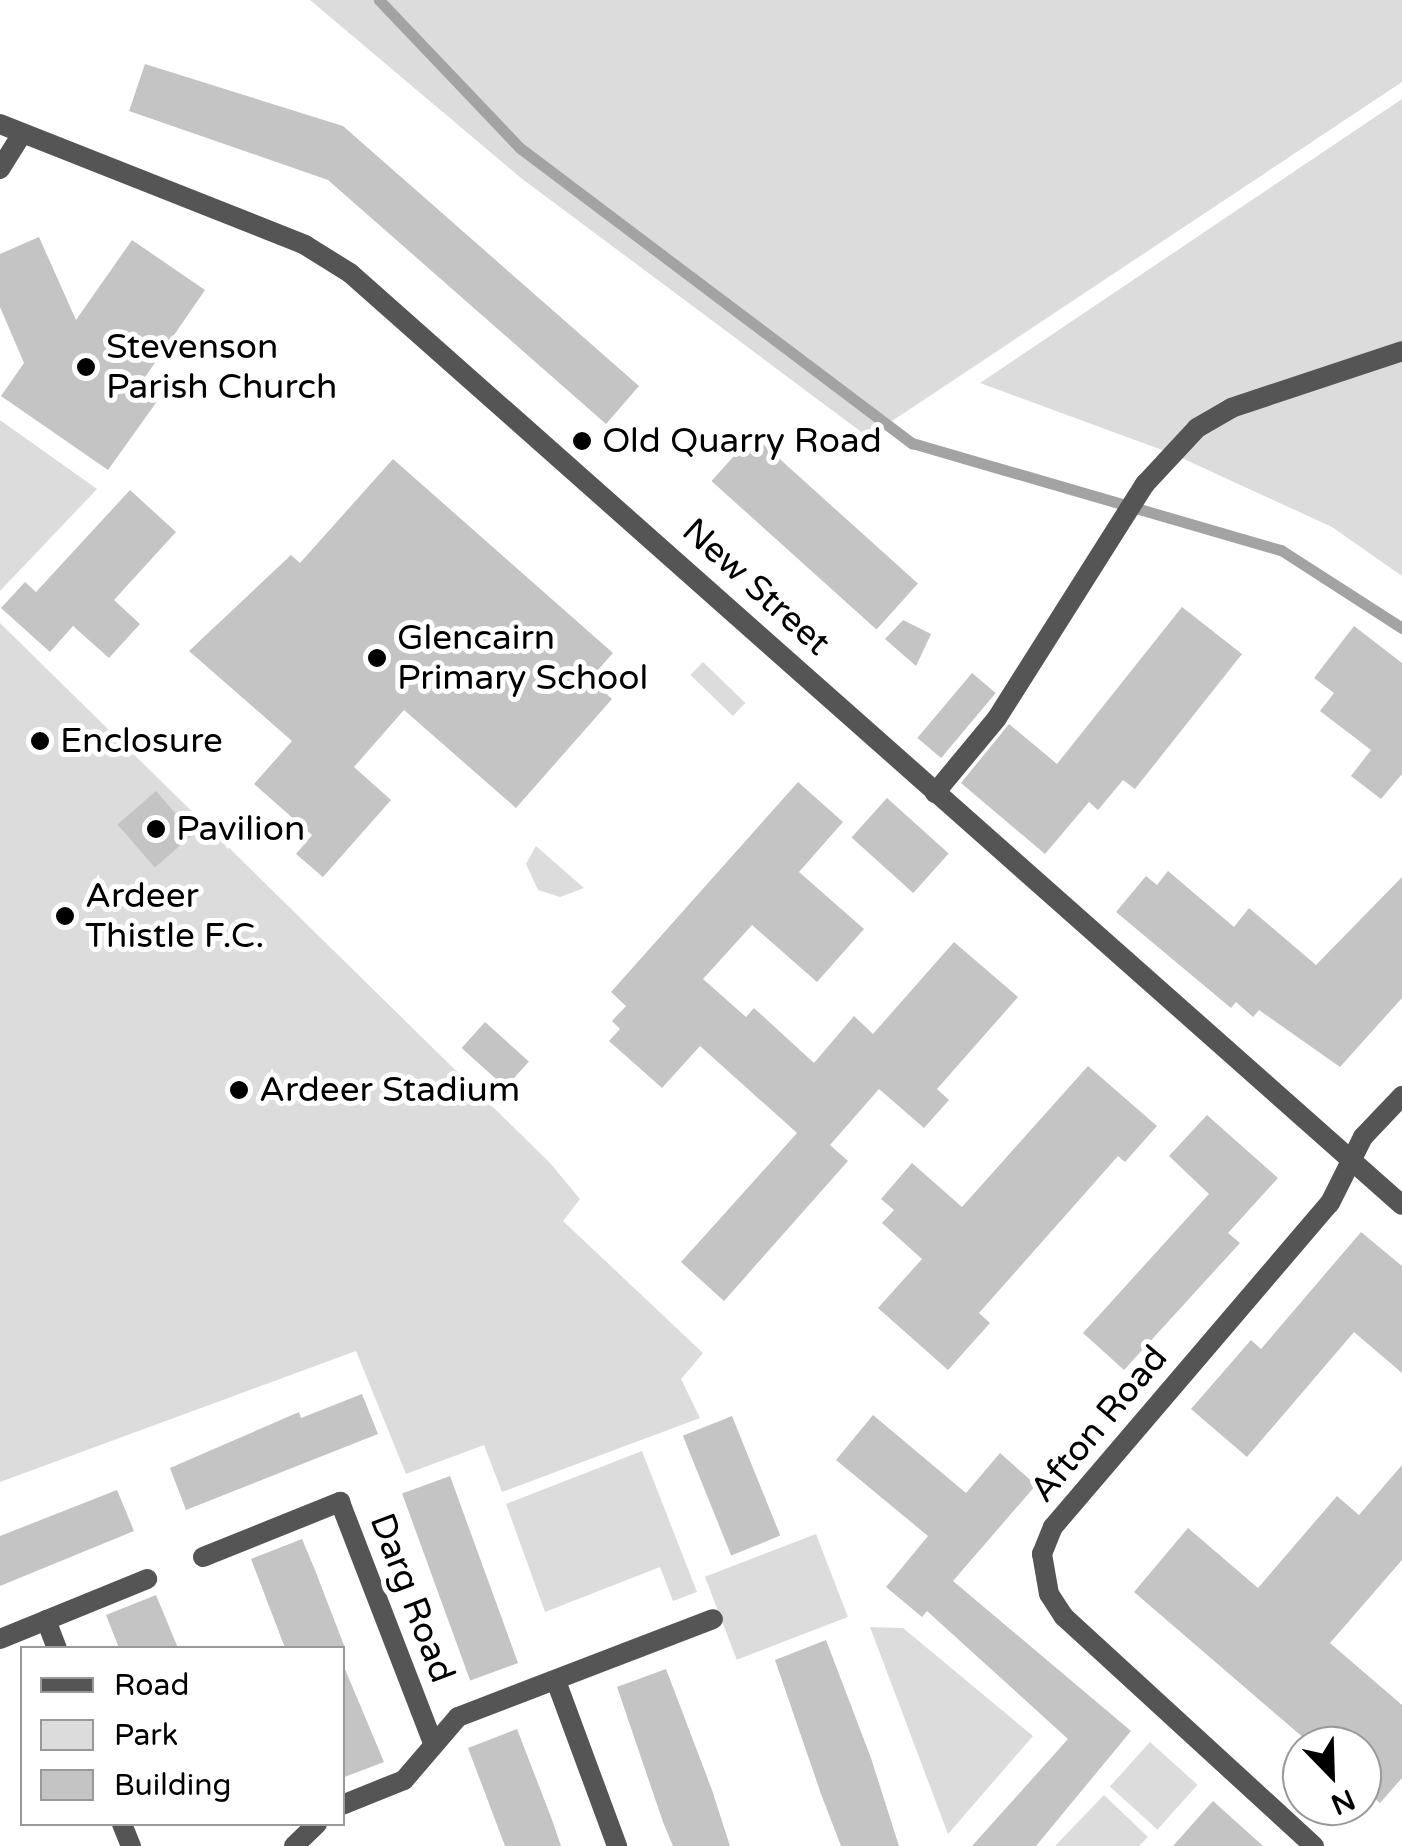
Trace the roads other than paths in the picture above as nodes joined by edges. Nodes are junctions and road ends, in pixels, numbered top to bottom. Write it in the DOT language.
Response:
graph roads {
  1 [pos="0,124"];
  2 [pos="21,136"];
  3 [pos="0,169"];
  4 [pos="1402,351"];
  5 [pos="935,793"];
  6 [pos="1402,1096"];
  7 [pos="1350,1162"];
  8 [pos="1402,1205"];
  9 [pos="202,1557"];
  10 [pos="147,1579"];
  11 [pos="713,1619"];
  12 [pos="46,1620"];
  13 [pos="0,1638"];
  14 [pos="56,1646"];
  15 [pos="556,1680"];
  16 [pos="433,1743"];
  17 [pos="345,1804"];
  18 [pos="315,1826"];
  19 [pos="294,1846"];
  20 [pos="617,1846"];
  21 [pos="1314,1846"];
  1 -- 2 [label="street, New Street"];
  2 -- 3 [label="street"];
  2 -- 5 [label="street, New Street"];
  4 -- 5 [label="street"];
  5 -- 7 [label="street, New Street"];
  6 -- 7 [label="street, Afton Road"];
  7 -- 8 [label="street, New Street"];
  7 -- 21 [label="street, Afton Road"];
  9 -- 16 [label="street, Darg Road"];
  10 -- 12 [label="street"];
  11 -- 15 [label="street, Darg Road"];
  12 -- 13 [label="street"];
  12 -- 14 [label="street"];
  15 -- 16 [label="street, Darg Road"];
  15 -- 20 [label="street"];
  16 -- 17 [label="street, Darg Road"];
  18 -- 19 [label="street"];
}
